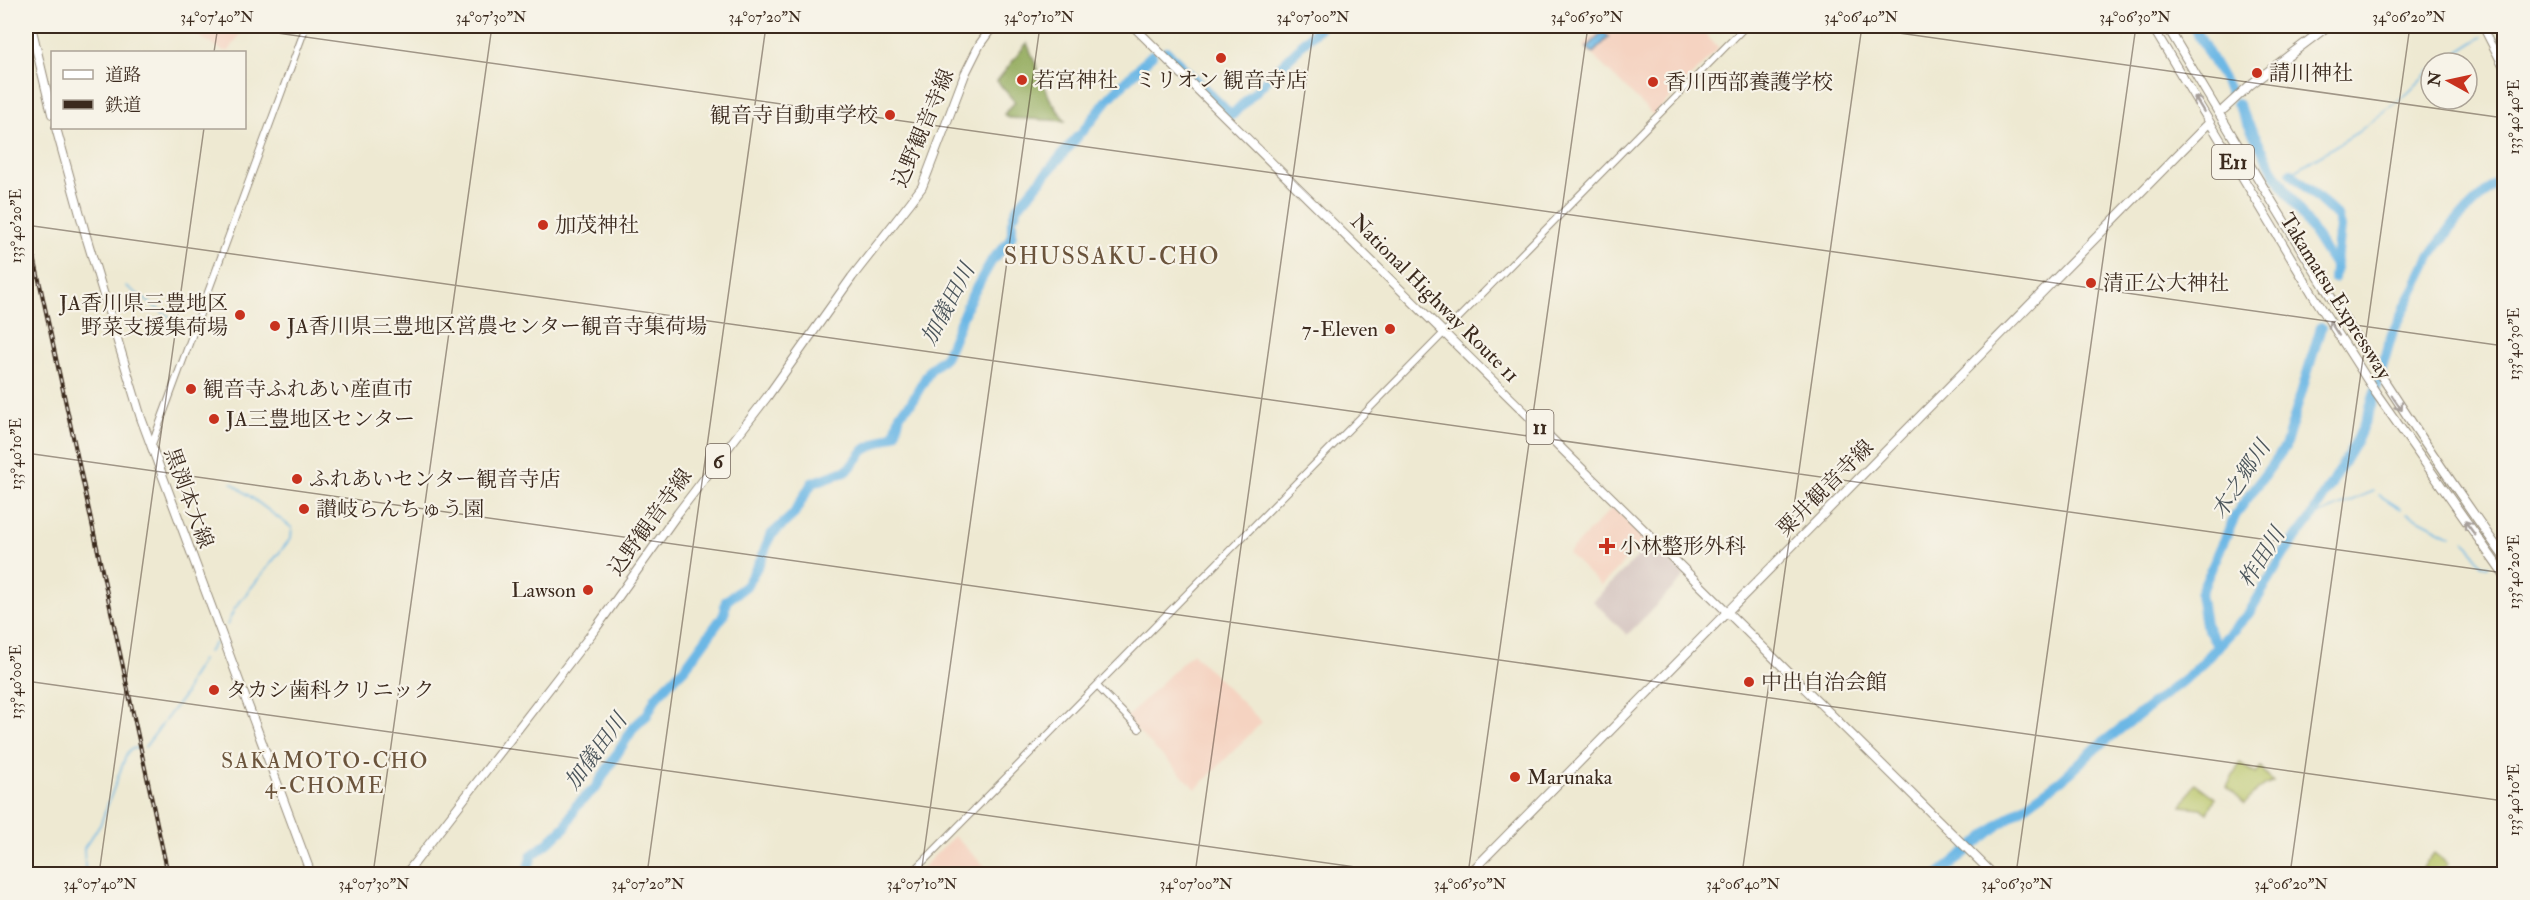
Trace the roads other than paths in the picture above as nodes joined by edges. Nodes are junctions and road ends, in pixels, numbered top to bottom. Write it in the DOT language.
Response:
graph roads {
  1 [pos="31,26"];
  2 [pos="306,26"];
  3 [pos="993,26"];
  4 [pos="1133,26"];
  5 [pos="1746,26"];
  6 [pos="2152,26"];
  7 [pos="2167,26"];
  8 [pos="2328,26"];
  9 [pos="2482,26"];
  10 [pos="2505,69"];
  11 [pos="2224,109"];
  12 [pos="51,110"];
  13 [pos="2206,126"];
  14 [pos="56,129"];
  15 [pos="1443,334"];
  16 [pos="151,447"];
  17 [pos="2505,557"];
  18 [pos="2505,575"];
  19 [pos="1727,612"];
  20 [pos="1097,686"];
  21 [pos="1139,729"];
  22 [pos="311,874"];
  23 [pos="406,874"];
  24 [pos="911,874"];
  25 [pos="1469,874"];
  26 [pos="1993,874"];
  1 -- 12 [label="main road"];
  2 -- 16 [label="street"];
  3 -- 23 [label="main road, 込野観音寺線 / 6"];
  4 -- 15 [label="highway, National Highway Route 11 / 11"];
  5 -- 15 [label="street"];
  18 -- 6 [label="highway, Takamatsu Expressway / E11, one-way"];
  7 -- 17 [label="highway, Takamatsu Expressway / E11, one-way"];
  8 -- 11 [label="main road"];
  9 -- 10 [label="street"];
  13 -- 19 [label="main road, 粟井観音寺線"];
  14 -- 16 [label="main road, 黒渕本大線"];
  15 -- 19 [label="highway, National Highway Route 11 / 11"];
  15 -- 20 [label="street"];
  16 -- 22 [label="main road, 黒渕本大線"];
  19 -- 25 [label="main road, 粟井観音寺線"];
  19 -- 26 [label="highway, National Highway Route 11 / 11"];
  20 -- 21 [label="street"];
  20 -- 24 [label="street"];
}
